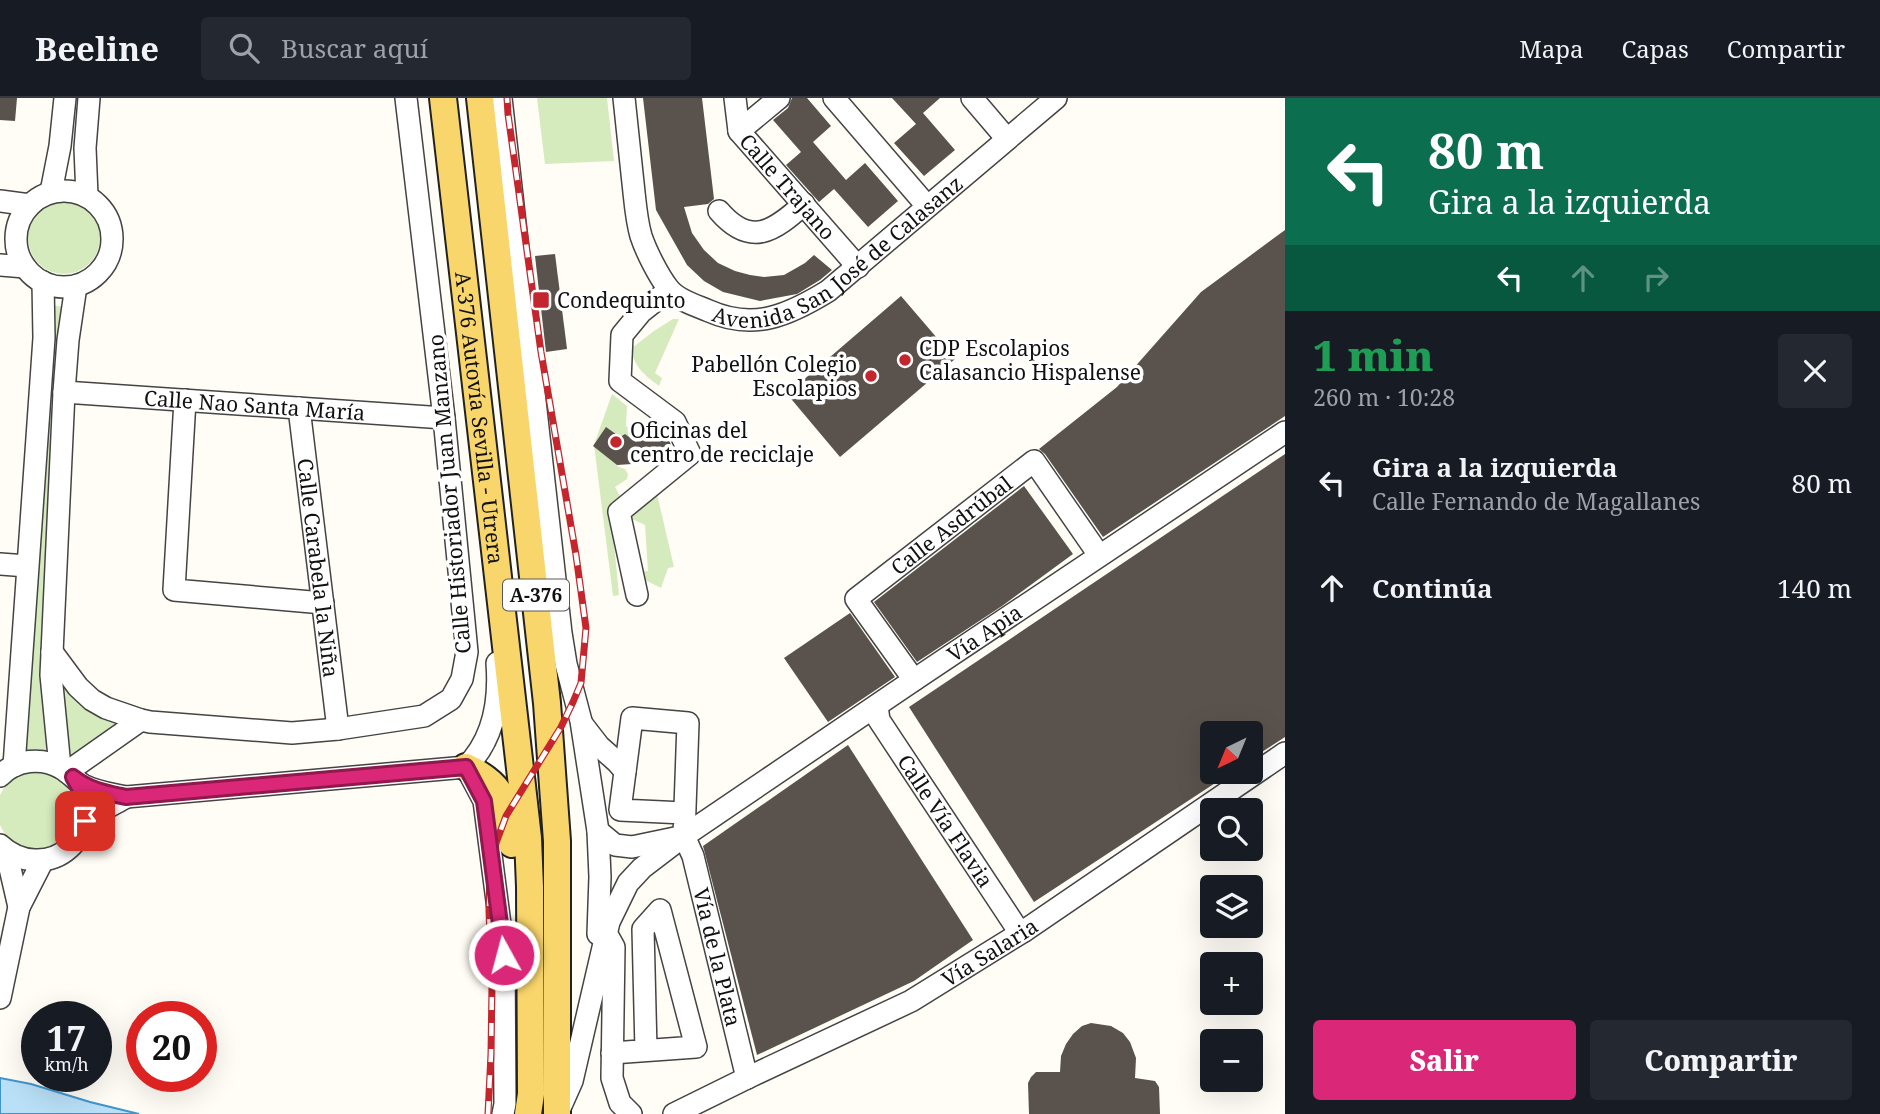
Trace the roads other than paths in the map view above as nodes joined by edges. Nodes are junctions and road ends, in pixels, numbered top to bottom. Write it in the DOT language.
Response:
graph roads {
  1 [pos="65,98"];
  2 [pos="89,98"];
  3 [pos="406,98"];
  4 [pos="443,98"];
  5 [pos="480,98"];
  6 [pos="501,98"];
  7 [pos="624,98"];
  8 [pos="735,98"];
  9 [pos="779,98"];
  10 [pos="834,98"];
  11 [pos="972,98"];
  12 [pos="1056,98"];
  13 [pos="739,131"];
  14 [pos="1007,139"];
  15 [pos="51,192"];
  16 [pos="87,196"];
  17 [pos="0,201"];
  18 [pos="804,204"];
  19 [pos="30,205"];
  20 [pos="928,206"];
  21 [pos="719,211"];
  22 [pos="0,265"];
  23 [pos="25,267"];
  24 [pos="858,267"];
  25 [pos="43,282"];
  26 [pos="76,286"];
  27 [pos="669,290"];
  28 [pos="64,392"];
  29 [pos="185,400"];
  30 [pos="299,408"];
  31 [pos="444,418"];
  32 [pos="1285,432"];
  33 [pos="495,542"];
  34 [pos="1099,555"];
  35 [pos="0,564"];
  36 [pos="27,566"];
  37 [pos="637,594"];
  38 [pos="323,603"];
  39 [pos="52,652"];
  40 [pos="914,680"];
  41 [pos="877,705"];
  42 [pos="141,720"];
  43 [pos="581,721"];
  44 [pos="338,729"];
  45 [pos="1285,753"];
  46 [pos="466,767"];
  47 [pos="625,771"];
  48 [pos="4,772"];
  49 [pos="67,772"];
  50 [pos="126,797"];
  51 [pos="684,813"];
  52 [pos="598,831"];
  53 [pos="79,835"];
  54 [pos="684,836"];
  55 [pos="3,848"];
  56 [pos="43,860"];
  57 [pos="19,907"];
  58 [pos="603,927"];
  59 [pos="1024,930"];
  60 [pos="530,974"];
  61 [pos="0,998"];
  62 [pos="646,1051"];
  63 [pos="612,1053"];
  64 [pos="747,1077"];
  65 [pos="557,1107"];
  66 [pos="503,1114"];
  67 [pos="528,1114"];
  68 [pos="631,1114"];
  69 [pos="674,1114"];
  1 -- 15 [label="street"];
  2 -- 16 [label="street"];
  3 -- 31 [label="street, Calle Historiador Juan Manzano"];
  4 -- 33 [label="main road, A-376 Autovía Sevilla - Utrera / A-376"];
  5 -- 65 [label="main road, A-376 Autovía Sevilla - Utrera / A-376"];
  6 -- 43 [label="street"];
  7 -- 27 [label="street"];
  8 -- 13 [label="street, Calle Trajano"];
  9 -- 13 [label="street"];
  10 -- 20 [label="street"];
  11 -- 14 [label="street"];
  12 -- 14 [label="street, Avenida San José de Calasanz"];
  13 -- 18 [label="street, Calle Trajano"];
  14 -- 20 [label="street, Avenida San José de Calasanz"];
  15 -- 16 [label="street"];
  15 -- 19 [label="street"];
  16 -- 26 [label="street"];
  17 -- 19 [label="street"];
  18 -- 21 [label="street"];
  18 -- 24 [label="street, Calle Trajano"];
  19 -- 23 [label="street"];
  20 -- 24 [label="street, Avenida San José de Calasanz"];
  22 -- 23 [label="street"];
  23 -- 25 [label="street"];
  24 -- 27 [label="street, Avenida San José de Calasanz"];
  25 -- 26 [label="street"];
  25 -- 36 [label="street"];
  26 -- 28 [label="street"];
  27 -- 37 [label="street"];
  28 -- 29 [label="street, Calle Nao Santa María"];
  28 -- 39 [label="street"];
  29 -- 30 [label="street, Calle Nao Santa María"];
  29 -- 38 [label="street"];
  30 -- 31 [label="street, Calle Nao Santa María"];
  30 -- 38 [label="street, Calle Carabela la Niña"];
  31 -- 44 [label="street, Calle Historiador Juan Manzano"];
  32 -- 34 [label="street, Vía Apia"];
  33 -- 46 [label="street"];
  33 -- 60 [label="main road, A-376 Autovía Sevilla - Utrera / A-376"];
  34 -- 40 [label="street, Vía Apia"];
  34 -- 40 [label="street, Calle Asdrúbal"];
  35 -- 36 [label="street"];
  36 -- 48 [label="street"];
  38 -- 44 [label="street, Calle Carabela la Niña"];
  39 -- 42 [label="street, Calle Historiador Juan Manzano"];
  39 -- 49 [label="street"];
  40 -- 41 [label="street, Vía Apia"];
  41 -- 54 [label="street, Vía Apia"];
  41 -- 59 [label="street, Calle Vía Flavia"];
  42 -- 44 [label="street, Calle Historiador Juan Manzano"];
  42 -- 49 [label="street"];
  43 -- 47 [label="street"];
  43 -- 52 [label="street"];
  45 -- 59 [label="street, Vía Salaria"];
  46 -- 50 [label="street"];
  46 -- 60 [label="main road"];
  46 -- 66 [label="street"];
  47 -- 51 [label="street"];
  47 -- 51 [label="street, Vía de la Plata"];
  48 -- 49 [label="street"];
  49 -- 50 [label="street"];
  49 -- 53 [label="street"];
  50 -- 53 [label="street"];
  51 -- 54 [label="street, Vía de la Plata"];
  52 -- 54 [label="street, Vía Apia"];
  52 -- 58 [label="street"];
  53 -- 56 [label="street"];
  54 -- 58 [label="street, Vía Apia"];
  54 -- 64 [label="street, Vía de la Plata"];
  55 -- 56 [label="street"];
  55 -- 57 [label="street"];
  56 -- 57 [label="street"];
  57 -- 61 [label="street"];
  58 -- 63 [label="street"];
  58 -- 65 [label="street"];
  59 -- 64 [label="street, Vía Salaria"];
  60 -- 67 [label="main road, A-376 Autovía Sevilla - Utrera / A-376"];
  62 -- 62 [label="street"];
  62 -- 63 [label="street"];
  63 -- 68 [label="street"];
  64 -- 69 [label="street, Vía Salaria"];
}
